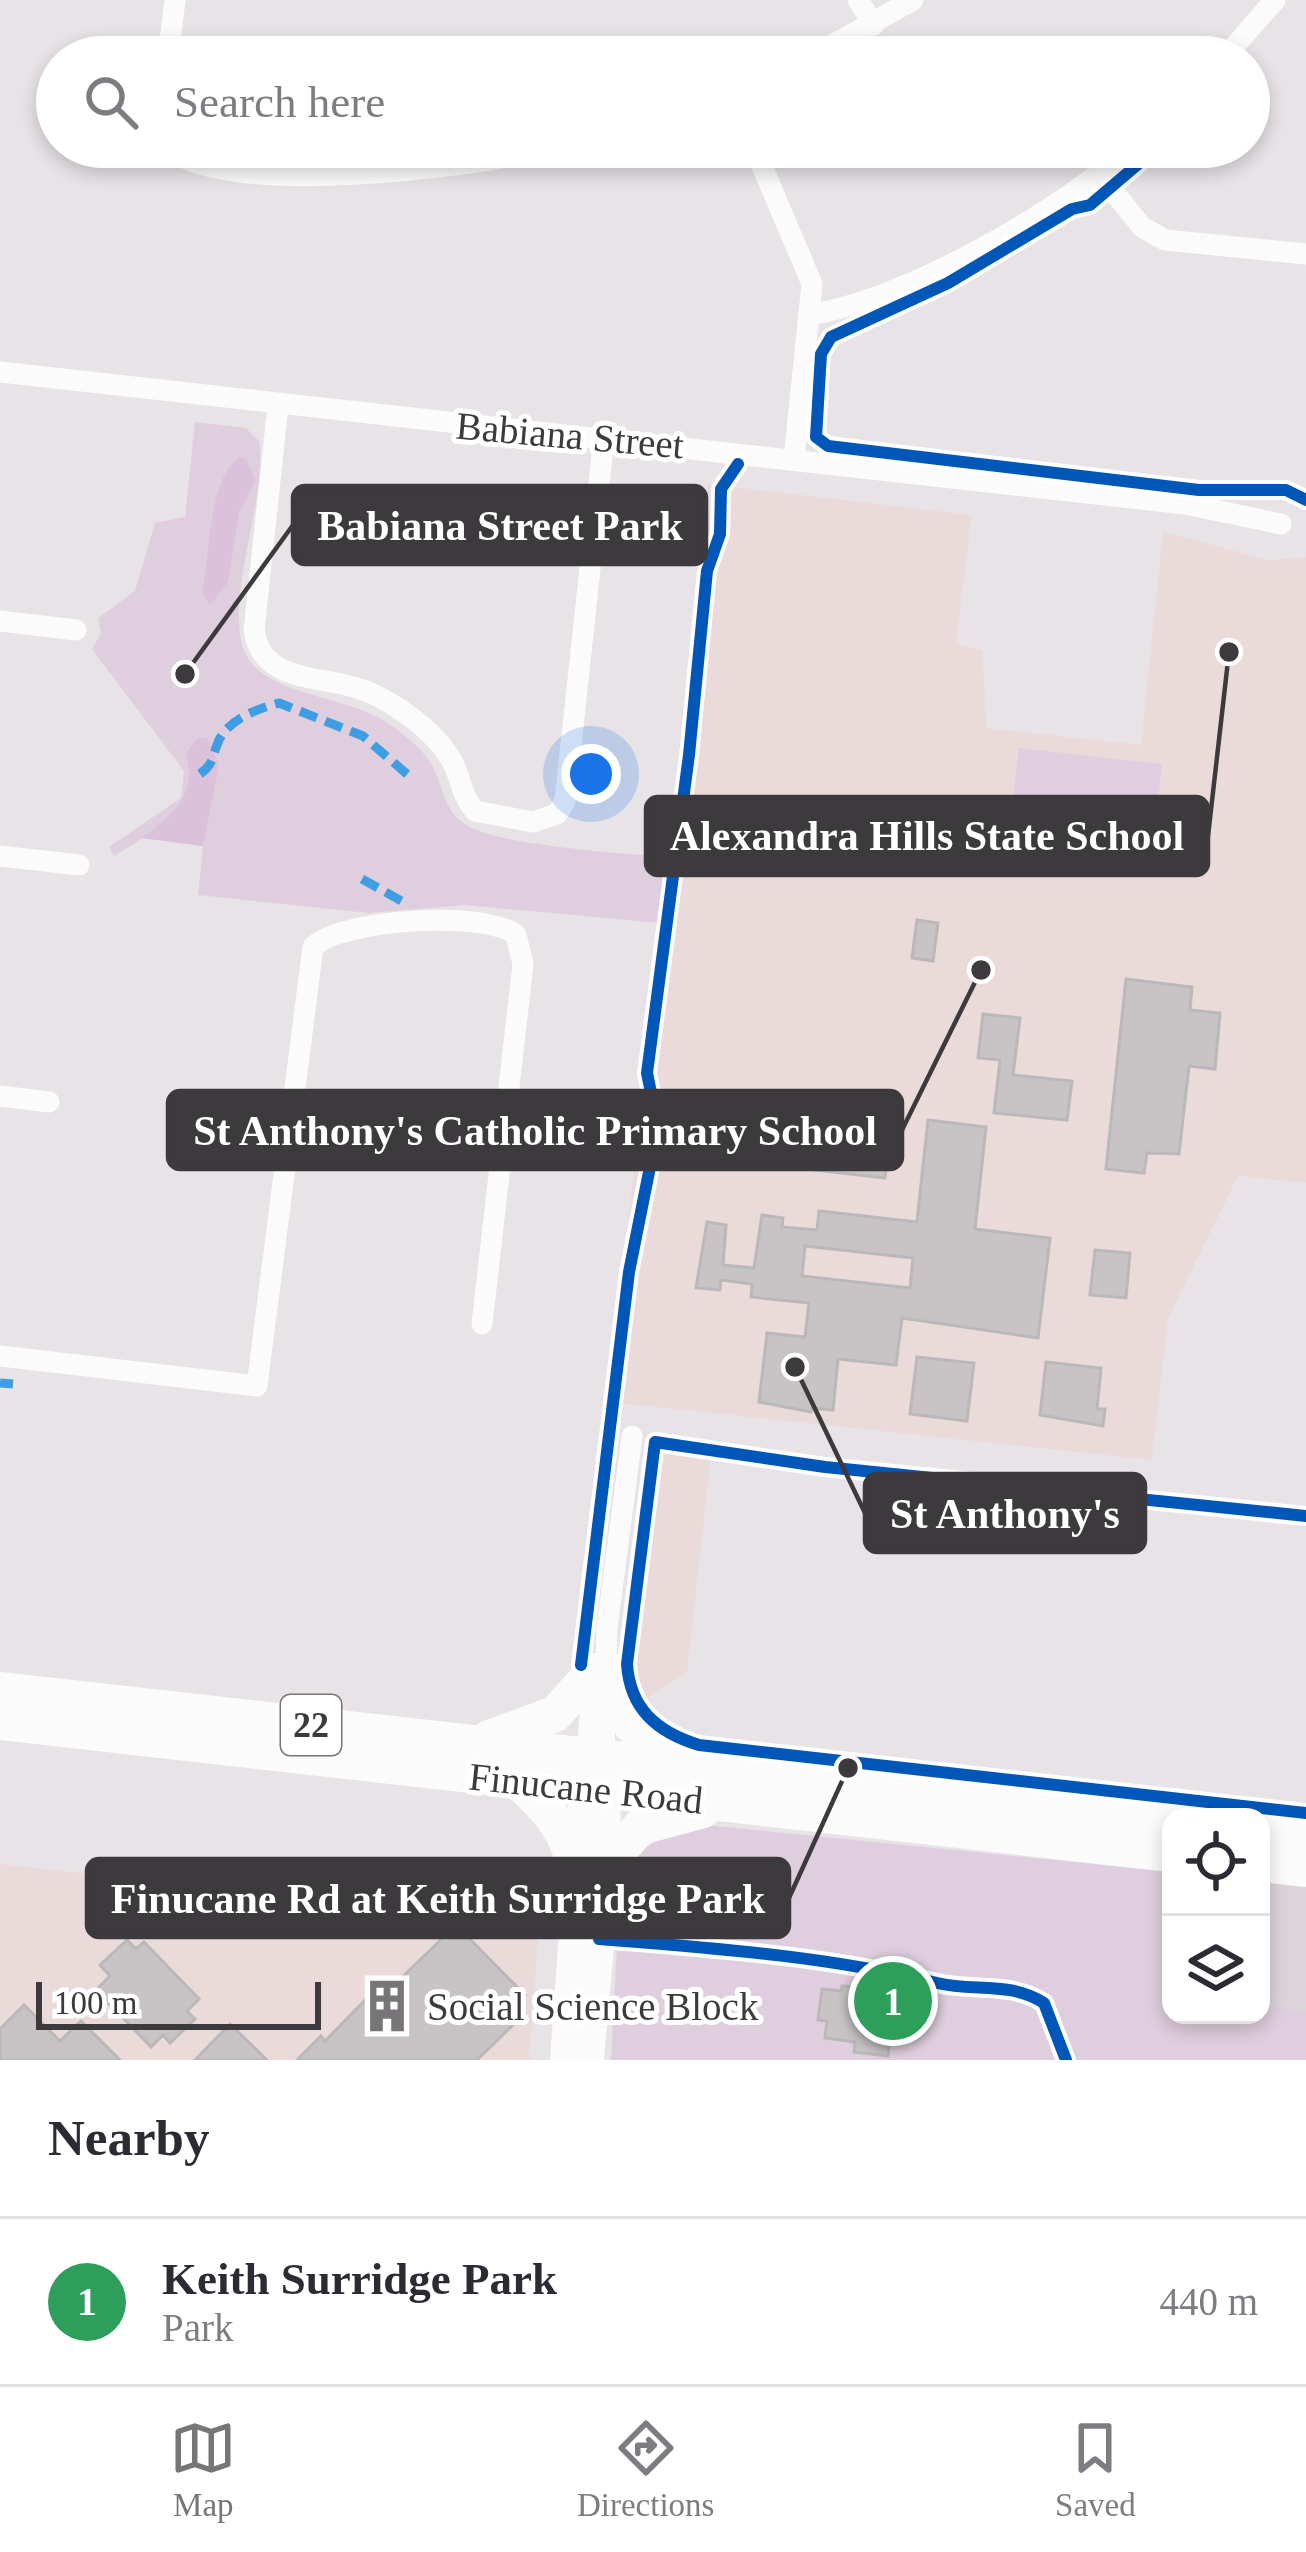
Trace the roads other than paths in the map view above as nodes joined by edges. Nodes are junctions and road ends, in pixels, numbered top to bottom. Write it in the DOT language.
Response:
graph roads {
  1 [pos="175,0"];
  2 [pos="858,0"];
  3 [pos="913,0"];
  4 [pos="1275,0"];
  5 [pos="874,25"];
  6 [pos="171,36"];
  7 [pos="853,36"];
  8 [pos="1243,36"];
  9 [pos="246,168"];
  10 [pos="418,168"];
  11 [pos="764,168"];
  12 [pos="1108,168"];
  13 [pos="1100,175"];
  14 [pos="1306,254"];
  15 [pos="809,315"];
  16 [pos="0,372"];
  17 [pos="278,406"];
  18 [pos="604,438"];
  19 [pos="794,459"];
  20 [pos="1282,524"];
  21 [pos="0,621"];
  22 [pos="76,630"];
  23 [pos="0,856"];
  24 [pos="79,866"];
  25 [pos="0,1096"];
  26 [pos="50,1102"];
  27 [pos="482,1324"];
  28 [pos="0,1356"];
  29 [pos="632,1436"];
  30 [pos="601,1670"];
  31 [pos="0,1690"];
  32 [pos="0,1722"];
  33 [pos="474,1743"];
  34 [pos="686,1767"];
  35 [pos="596,1772"];
  36 [pos="515,1780"];
  37 [pos="730,1804"];
  38 [pos="1162,1820"];
  39 [pos="1270,1832"];
  40 [pos="1306,1836"];
  41 [pos="1162,1852"];
  42 [pos="1270,1865"];
  43 [pos="1306,1869"];
  44 [pos="591,1872"];
  45 [pos="565,2060"];
  46 [pos="589,2060"];
  1 -- 6 [label="street"];
  2 -- 5 [label="street"];
  3 -- 5 [label="street"];
  4 -- 8 [label="street"];
  5 -- 7 [label="street"];
  9 -- 10 [label="street"];
  11 -- 15 [label="street"];
  12 -- 13 [label="street"];
  13 -- 14 [label="street"];
  13 -- 15 [label="street"];
  15 -- 19 [label="street"];
  16 -- 17 [label="street, Babiana Street"];
  17 -- 18 [label="street, Babiana Street"];
  17 -- 18 [label="street"];
  18 -- 19 [label="street, Babiana Street"];
  19 -- 20 [label="street, Babiana Street"];
  21 -- 22 [label="street"];
  23 -- 24 [label="street"];
  25 -- 26 [label="street"];
  27 -- 28 [label="street"];
  29 -- 30 [label="street"];
  30 -- 33 [label="highway"];
  30 -- 34 [label="highway"];
  30 -- 35 [label="street"];
  31 -- 33 [label="highway, Finucane Road / 22"];
  32 -- 36 [label="highway, Finucane Road / 22"];
  33 -- 35 [label="highway, Finucane Road / 22"];
  34 -- 35 [label="highway, Finucane Road / 22"];
  34 -- 38 [label="highway, Finucane Road / 22"];
  35 -- 36 [label="highway, Finucane Road / 22"];
  35 -- 37 [label="highway, Finucane Road / 22"];
  35 -- 44 [label="main road"];
  36 -- 44 [label="highway"];
  37 -- 41 [label="highway, Finucane Road / 22"];
  37 -- 44 [label="highway"];
  39 -- 40 [label="highway"];
  42 -- 43 [label="highway"];
  44 -- 45 [label="main road"];
  44 -- 46 [label="main road"];
}
